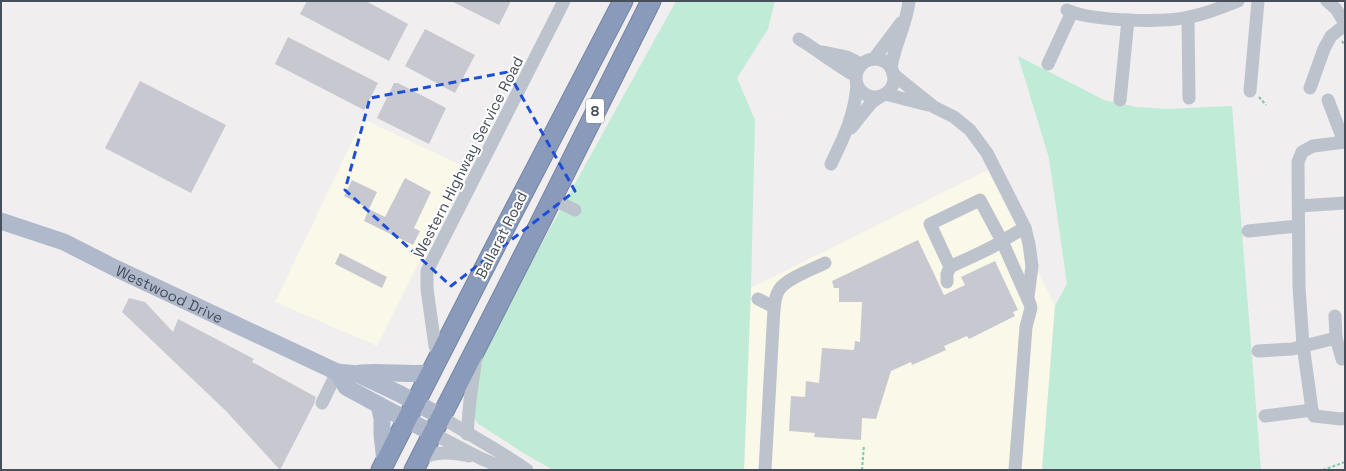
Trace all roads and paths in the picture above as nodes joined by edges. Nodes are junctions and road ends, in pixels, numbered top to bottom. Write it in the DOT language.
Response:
graph roads {
  1 [pos="564,1"];
  2 [pos="623,1"];
  3 [pos="651,1"];
  4 [pos="909,1"];
  5 [pos="1238,1"];
  6 [pos="1258,1"];
  7 [pos="1327,1"];
  8 [pos="1205,6"];
  9 [pos="907,16"];
  10 [pos="1188,18"];
  11 [pos="1128,20"];
  12 [pos="1345,24"];
  13 [pos="799,39"];
  14 [pos="874,59"];
  15 [pos="1048,64"];
  16 [pos="892,71"];
  17 [pos="858,75"];
  18 [pos="1310,88"];
  19 [pos="1250,91"];
  20 [pos="883,95"];
  21 [pos="1189,98"];
  22 [pos="1120,100"];
  23 [pos="1328,100"];
  24 [pos="934,107"];
  25 [pos="846,133"];
  26 [pos="1345,142"];
  27 [pos="831,164"];
  28 [pos="552,199"];
  29 [pos="1345,203"];
  30 [pos="1299,206"];
  31 [pos="576,210"];
  32 [pos="1,221"];
  33 [pos="1298,226"];
  34 [pos="1025,228"];
  35 [pos="1248,232"];
  36 [pos="1002,241"];
  37 [pos="826,263"];
  38 [pos="950,267"];
  39 [pos="947,282"];
  40 [pos="1028,297"];
  41 [pos="758,299"];
  42 [pos="774,307"];
  43 [pos="1335,316"];
  44 [pos="1336,338"];
  45 [pos="478,344"];
  46 [pos="1303,345"];
  47 [pos="1258,351"];
  48 [pos="1342,359"];
  49 [pos="434,364"];
  50 [pos="337,372"];
  51 [pos="358,374"];
  52 [pos="322,403"];
  53 [pos="415,403"];
  54 [pos="379,405"];
  55 [pos="1312,410"];
  56 [pos="1265,416"];
  57 [pos="1345,418"];
  58 [pos="406,420"];
  59 [pos="436,425"];
  60 [pos="468,434"];
  61 [pos="864,445"];
  62 [pos="480,458"];
  63 [pos="1345,462"];
  64 [pos="383,466"];
  65 [pos="417,466"];
  66 [pos="508,470"];
  67 [pos="527,470"];
  68 [pos="765,470"];
  69 [pos="862,470"];
  70 [pos="1015,470"];
  71 [pos="1324,470"];
  1 -- 49 [label="street, Western Highway Service Road"];
  2 -- 49 [label="highway, Ballarat Road / 8"];
  3 -- 28 [label="highway, Ballarat Road / 8"];
  4 -- 9 [label="street"];
  5 -- 8 [label="street"];
  6 -- 19 [label="street"];
  7 -- 12 [label="street"];
  8 -- 10 [label="street"];
  9 -- 14 [label="street"];
  9 -- 16 [label="street"];
  10 -- 11 [label="street"];
  10 -- 21 [label="street"];
  11 -- 15 [label="street"];
  11 -- 22 [label="street"];
  12 -- 18 [label="street"];
  13 -- 17 [label="street"];
  14 -- 16 [label="street"];
  14 -- 17 [label="street"];
  16 -- 20 [label="street"];
  16 -- 24 [label="street"];
  17 -- 20 [label="street"];
  17 -- 25 [label="street"];
  20 -- 24 [label="street"];
  20 -- 25 [label="street"];
  23 -- 26 [label="street"];
  24 -- 34 [label="street"];
  25 -- 27 [label="street"];
  26 -- 30 [label="street"];
  28 -- 31 [label="street"];
  28 -- 45 [label="highway, Ballarat Road / 8"];
  29 -- 30 [label="street"];
  30 -- 33 [label="street"];
  32 -- 50 [label="main road, Westwood Drive"];
  33 -- 35 [label="street"];
  33 -- 46 [label="street"];
  34 -- 36 [label="street"];
  34 -- 40 [label="street"];
  36 -- 38 [label="street"];
  36 -- 38 [label="street"];
  36 -- 40 [label="street"];
  37 -- 42 [label="street"];
  38 -- 39 [label="street"];
  40 -- 70 [label="street"];
  41 -- 42 [label="street"];
  42 -- 68 [label="street"];
  43 -- 44 [label="street"];
  44 -- 46 [label="street"];
  44 -- 48 [label="street"];
  45 -- 59 [label="highway, Ballarat Road / 8"];
  45 -- 60 [label="street"];
  46 -- 47 [label="street"];
  46 -- 55 [label="street"];
  49 -- 51 [label="main road"];
  49 -- 53 [label="highway, Ballarat Road / 8"];
  50 -- 51 [label="main road, Westwood Drive"];
  50 -- 52 [label="street"];
  50 -- 54 [label="main road, Westwood Drive"];
  51 -- 53 [label="main road, Westwood Drive"];
  53 -- 58 [label="highway, Ballarat Road / 8"];
  53 -- 59 [label="main road, Westwood Drive"];
  54 -- 58 [label="main road, Westwood Drive"];
  54 -- 64 [label="main road"];
  55 -- 56 [label="street"];
  55 -- 57 [label="street"];
  58 -- 59 [label="main road, Westwood Drive"];
  58 -- 64 [label="highway, Ballarat Road / 8"];
  59 -- 60 [label="street, Westwood Drive"];
  59 -- 62 [label="street, Westwood Drive"];
  59 -- 65 [label="highway, Ballarat Road / 8"];
  60 -- 67 [label="street, Westwood Drive"];
  61 -- 69 [label="path"];
  62 -- 65 [label="street"];
  62 -- 66 [label="street, Westwood Drive"];
  63 -- 71 [label="path"];
}
